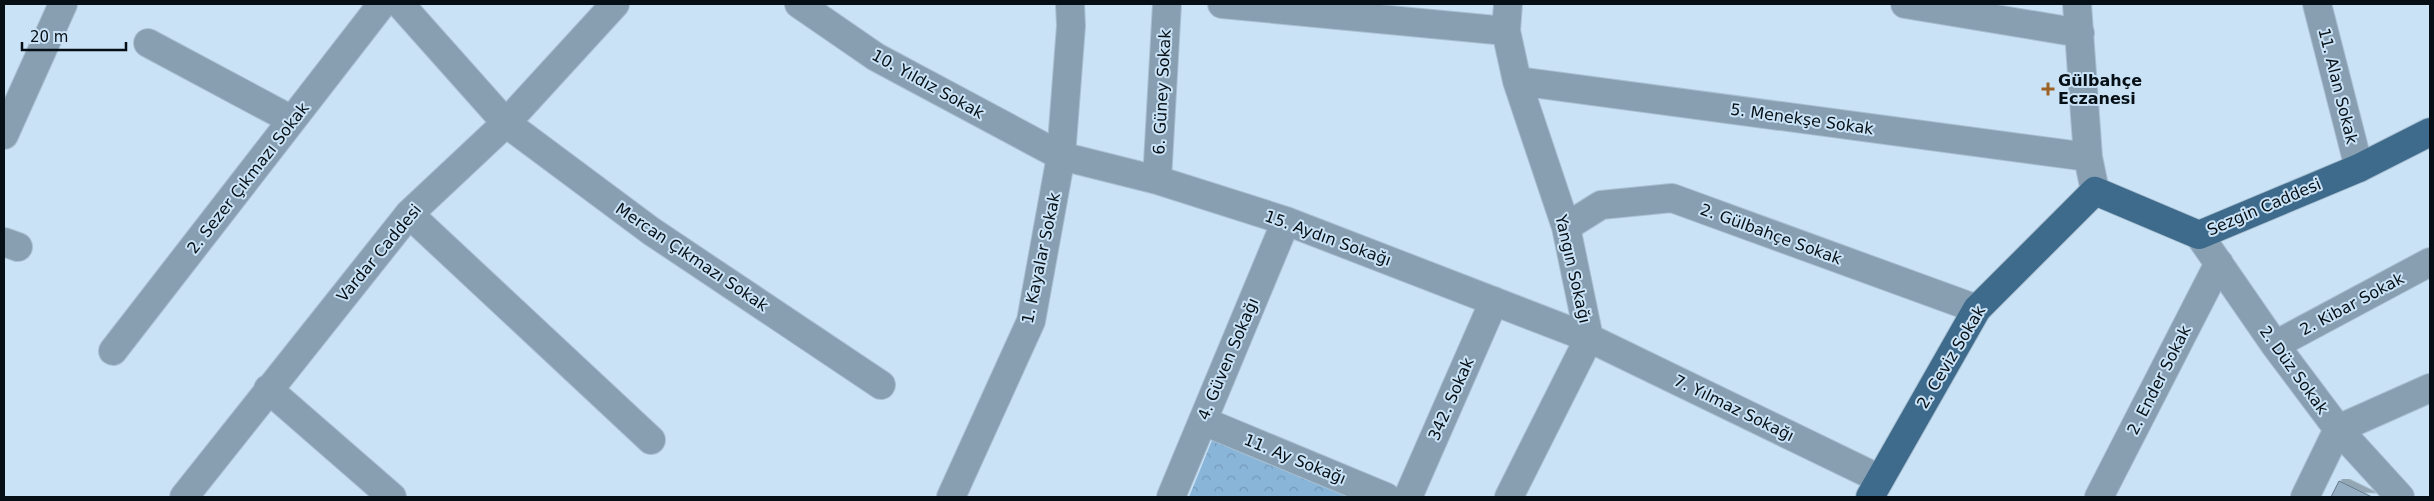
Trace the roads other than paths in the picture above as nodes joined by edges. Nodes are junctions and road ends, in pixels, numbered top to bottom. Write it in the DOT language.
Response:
graph roads {
  1 [pos="63,4"];
  2 [pos="382,4"];
  3 [pos="400,4"];
  4 [pos="615,4"];
  5 [pos="799,4"];
  6 [pos="1070,4"];
  7 [pos="1167,4"];
  8 [pos="1222,4"];
  9 [pos="1508,4"];
  10 [pos="1905,4"];
  11 [pos="2077,4"];
  12 [pos="2317,4"];
  13 [pos="1506,31"];
  14 [pos="2080,33"];
  15 [pos="148,43"];
  16 [pos="1517,81"];
  17 [pos="13,89"];
  18 [pos="292,120"];
  19 [pos="506,124"];
  20 [pos="2430,132"];
  21 [pos="4,135"];
  22 [pos="1061,156"];
  23 [pos="2088,157"];
  24 [pos="2359,168"];
  25 [pos="1157,180"];
  26 [pos="2095,191"];
  27 [pos="409,214"];
  28 [pos="1286,221"];
  29 [pos="1566,227"];
  30 [pos="2198,235"];
  31 [pos="2430,262"];
  32 [pos="2219,263"];
  33 [pos="1494,301"];
  34 [pos="1977,309"];
  35 [pos="1589,338"];
  36 [pos="2275,345"];
  37 [pos="113,352"];
  38 [pos="882,385"];
  39 [pos="2430,388"];
  40 [pos="268,389"];
  41 [pos="1203,421"];
  42 [pos="2338,429"];
  43 [pos="651,440"];
  44 [pos="1875,488"];
  45 [pos="184,497"];
  46 [pos="392,497"];
  47 [pos="951,497"];
  48 [pos="1171,497"];
  49 [pos="1386,497"];
  50 [pos="1408,497"];
  51 [pos="1509,497"];
  52 [pos="2099,497"];
  53 [pos="2306,497"];
  54 [pos="2400,497"];
  1 -- 17 [label="street"];
  2 -- 18 [label="street, 2. Sezer Çıkmazı Sokak"];
  3 -- 19 [label="street, Mercan Çıkmazı Sokak"];
  4 -- 19 [label="street, Vardar Caddesi"];
  5 -- 22 [label="street, 10. Yıldız Sokak"];
  6 -- 22 [label="street, 1. Kayalar Sokak"];
  7 -- 25 [label="street, 6. Güney Sokak"];
  8 -- 13 [label="street"];
  9 -- 13 [label="street, Yangın Sokağı"];
  10 -- 14 [label="street"];
  11 -- 14 [label="street"];
  12 -- 24 [label="street, 11. Alan Sokak"];
  13 -- 16 [label="street, Yangın Sokağı"];
  14 -- 23 [label="street"];
  15 -- 18 [label="street"];
  16 -- 23 [label="street, 5. Menekşe Sokak"];
  16 -- 29 [label="street, Yangın Sokağı"];
  17 -- 21 [label="street"];
  18 -- 37 [label="street, 2. Sezer Çıkmazı Sokak"];
  19 -- 27 [label="street, Vardar Caddesi"];
  19 -- 38 [label="street, Mercan Çıkmazı Sokak"];
  20 -- 24 [label="main road, Sezgin Caddesi"];
  22 -- 25 [label="street, 15. Aydın Sokağı"];
  22 -- 47 [label="street, 1. Kayalar Sokak"];
  23 -- 26 [label="street"];
  24 -- 30 [label="main road, Sezgin Caddesi"];
  25 -- 28 [label="street, 15. Aydın Sokağı"];
  26 -- 30 [label="main road, Sezgin Caddesi"];
  26 -- 34 [label="main road, 2. Ceviz Sokak"];
  27 -- 40 [label="street, Vardar Caddesi"];
  27 -- 43 [label="street"];
  28 -- 33 [label="street, 15. Aydın Sokağı"];
  28 -- 41 [label="street, 4. Güven Sokağı"];
  29 -- 34 [label="street, 2. Gülbahçe Sokak"];
  29 -- 35 [label="street, Yangın Sokağı"];
  30 -- 32 [label="street, 2. Düz Sokak"];
  31 -- 36 [label="street, 2. Kibar Sokak"];
  32 -- 36 [label="street, 2. Düz Sokak"];
  32 -- 52 [label="street, 2. Ender Sokak"];
  33 -- 35 [label="street, 15. Aydın Sokağı"];
  33 -- 50 [label="street, 342. Sokak"];
  34 -- 44 [label="main road, 2. Ceviz Sokak"];
  35 -- 44 [label="street, 7. Yılmaz Sokağı"];
  35 -- 51 [label="street, Yangın Sokağı"];
  36 -- 42 [label="street, 2. Düz Sokak"];
  39 -- 42 [label="street"];
  40 -- 45 [label="street, Vardar Caddesi"];
  40 -- 46 [label="street"];
  41 -- 48 [label="street, 4. Güven Sokağı"];
  41 -- 49 [label="street, 11. Ay Sokağı"];
  42 -- 53 [label="street"];
  42 -- 54 [label="street, 2. Düz Sokak"];
}
